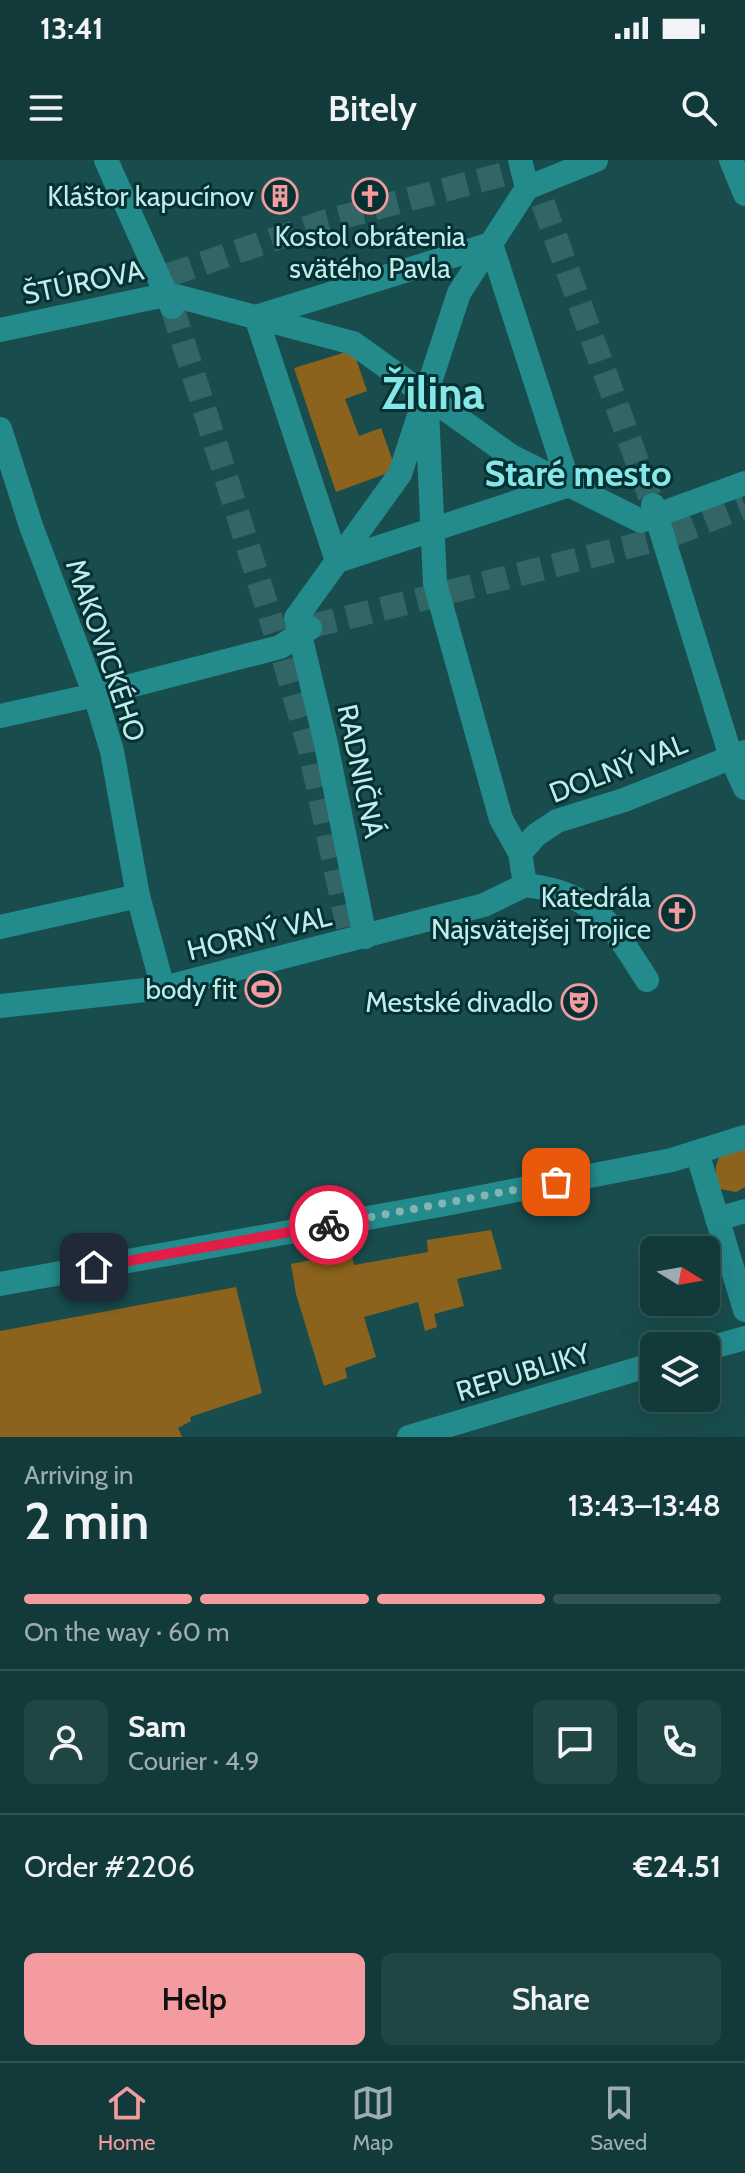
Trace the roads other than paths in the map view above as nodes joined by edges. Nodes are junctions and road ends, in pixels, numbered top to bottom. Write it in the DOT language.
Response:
graph roads {
  1 [pos="106,160"];
  2 [pos="596,160"];
  3 [pos="731,160"];
  4 [pos="527,179"];
  5 [pos="745,194"];
  6 [pos="491,244"];
  7 [pos="169,291"];
  8 [pos="256,317"];
  9 [pos="0,330"];
  10 [pos="426,394"];
  11 [pos="0,429"];
  12 [pos="745,483"];
  13 [pos="569,485"];
  14 [pos="657,526"];
  15 [pos="433,530"];
  16 [pos="337,561"];
  17 [pos="291,636"];
  18 [pos="95,695"];
  19 [pos="0,716"];
  20 [pos="738,754"];
  21 [pos="745,788"];
  22 [pos="520,853"];
  23 [pos="525,885"];
  24 [pos="138,896"];
  25 [pos="0,927"];
  26 [pos="355,935"];
  27 [pos="647,980"];
  28 [pos="163,988"];
  29 [pos="0,1006"];
  30 [pos="745,1137"];
  31 [pos="697,1152"];
  32 [pos="745,1211"];
  33 [pos="717,1219"];
  34 [pos="0,1284"];
  35 [pos="745,1310"];
  36 [pos="640,1368"];
  37 [pos="409,1437"];
  1 -- 7 [label="street"];
  2 -- 4 [label="street"];
  3 -- 5 [label="street"];
  4 -- 6 [label="street"];
  6 -- 8 [label="street"];
  6 -- 10 [label="street"];
  6 -- 13 [label="street"];
  7 -- 8 [label="street"];
  7 -- 9 [label="street, ŠTÚROVA"];
  8 -- 10 [label="street"];
  8 -- 16 [label="street"];
  10 -- 13 [label="street"];
  10 -- 15 [label="street"];
  10 -- 16 [label="street"];
  11 -- 18 [label="street, MAKOVICKÉHO"];
  12 -- 14 [label="street"];
  13 -- 14 [label="street"];
  13 -- 15 [label="street"];
  14 -- 20 [label="street"];
  15 -- 16 [label="street"];
  15 -- 22 [label="street"];
  16 -- 17 [label="street"];
  17 -- 18 [label="street"];
  17 -- 26 [label="street, RADNIČNÁ"];
  18 -- 19 [label="street"];
  18 -- 24 [label="street, MAKOVICKÉHO"];
  20 -- 21 [label="street"];
  20 -- 22 [label="street, DOLNÝ VAL"];
  22 -- 23 [label="street"];
  23 -- 26 [label="street, HORNÝ VAL"];
  23 -- 27 [label="street"];
  24 -- 25 [label="street"];
  24 -- 28 [label="street, MAKOVICKÉHO"];
  26 -- 28 [label="street, HORNÝ VAL"];
  28 -- 29 [label="street, HORNÝ VAL"];
  30 -- 31 [label="street"];
  31 -- 33 [label="street"];
  31 -- 34 [label="street"];
  32 -- 33 [label="street"];
  33 -- 35 [label="street"];
  36 -- 37 [label="street, REPUBLIKY"];
}
